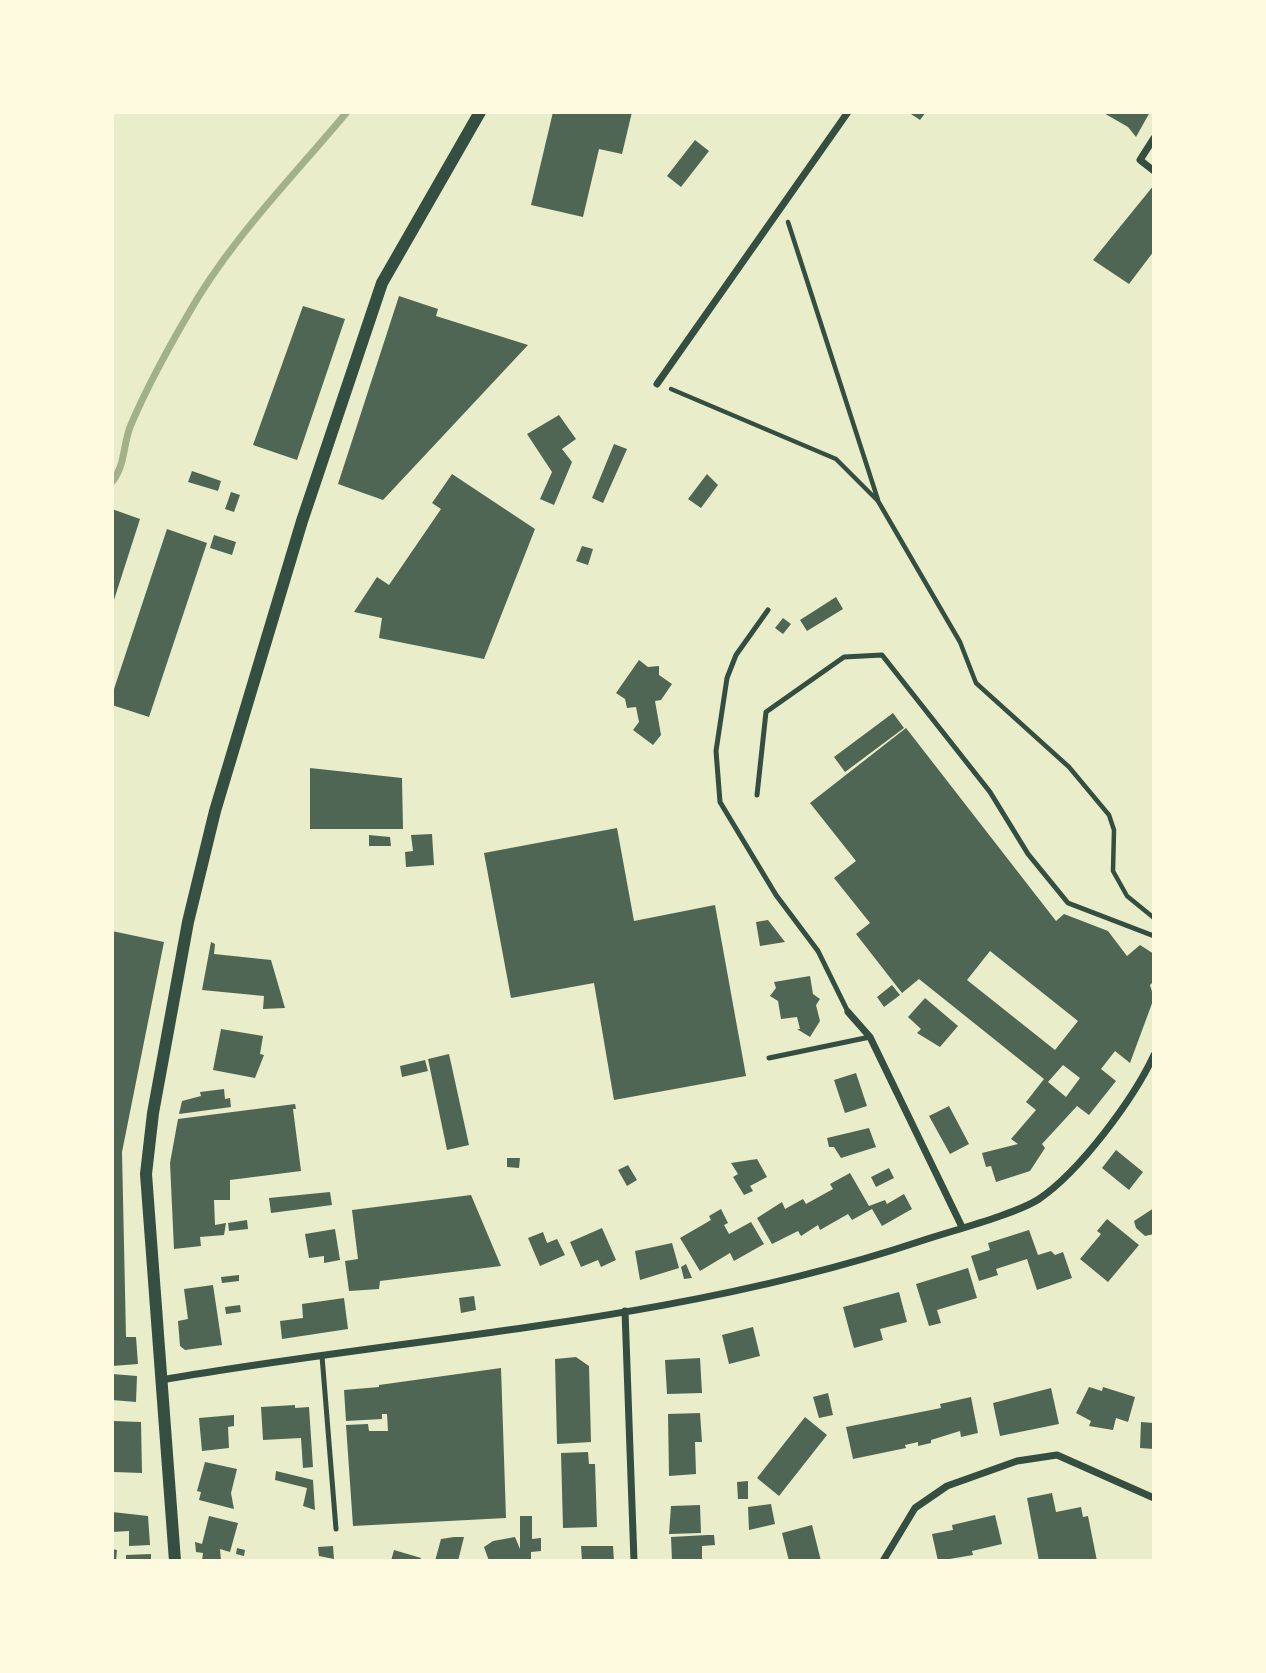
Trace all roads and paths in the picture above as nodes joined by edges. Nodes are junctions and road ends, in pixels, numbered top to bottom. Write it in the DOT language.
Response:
graph roads {
  1 [pos="480,112"];
  2 [pos="848,112"];
  3 [pos="1154,138"];
  4 [pos="1154,171"];
  5 [pos="787,220"];
  6 [pos="657,384"];
  7 [pos="878,501"];
  8 [pos="768,610"];
  9 [pos="757,794"];
  10 [pos="1154,918"];
  11 [pos="1154,936"];
  12 [pos="848,1012"];
  13 [pos="870,1037"];
  14 [pos="1154,1055"];
  15 [pos="768,1058"];
  16 [pos="962,1227"];
  17 [pos="625,1311"];
  18 [pos="322,1356"];
  19 [pos="161,1380"];
  20 [pos="1154,1498"];
  21 [pos="336,1529"];
  22 [pos="175,1561"];
  23 [pos="634,1561"];
  24 [pos="883,1561"];
  1 -- 19 [label="street"];
  2 -- 6 [label="street"];
  3 -- 4 [label="street"];
  5 -- 7 [label="path"];
  6 -- 7 [label="path"];
  7 -- 10 [label="path"];
  8 -- 12 [label="lane"];
  9 -- 11 [label="lane"];
  12 -- 13 [label="street"];
  13 -- 15 [label="lane"];
  13 -- 16 [label="street"];
  14 -- 16 [label="street"];
  16 -- 17 [label="street"];
  17 -- 18 [label="street"];
  17 -- 23 [label="street"];
  18 -- 19 [label="street"];
  18 -- 21 [label="lane"];
  19 -- 22 [label="street"];
  20 -- 24 [label="street"];
}
